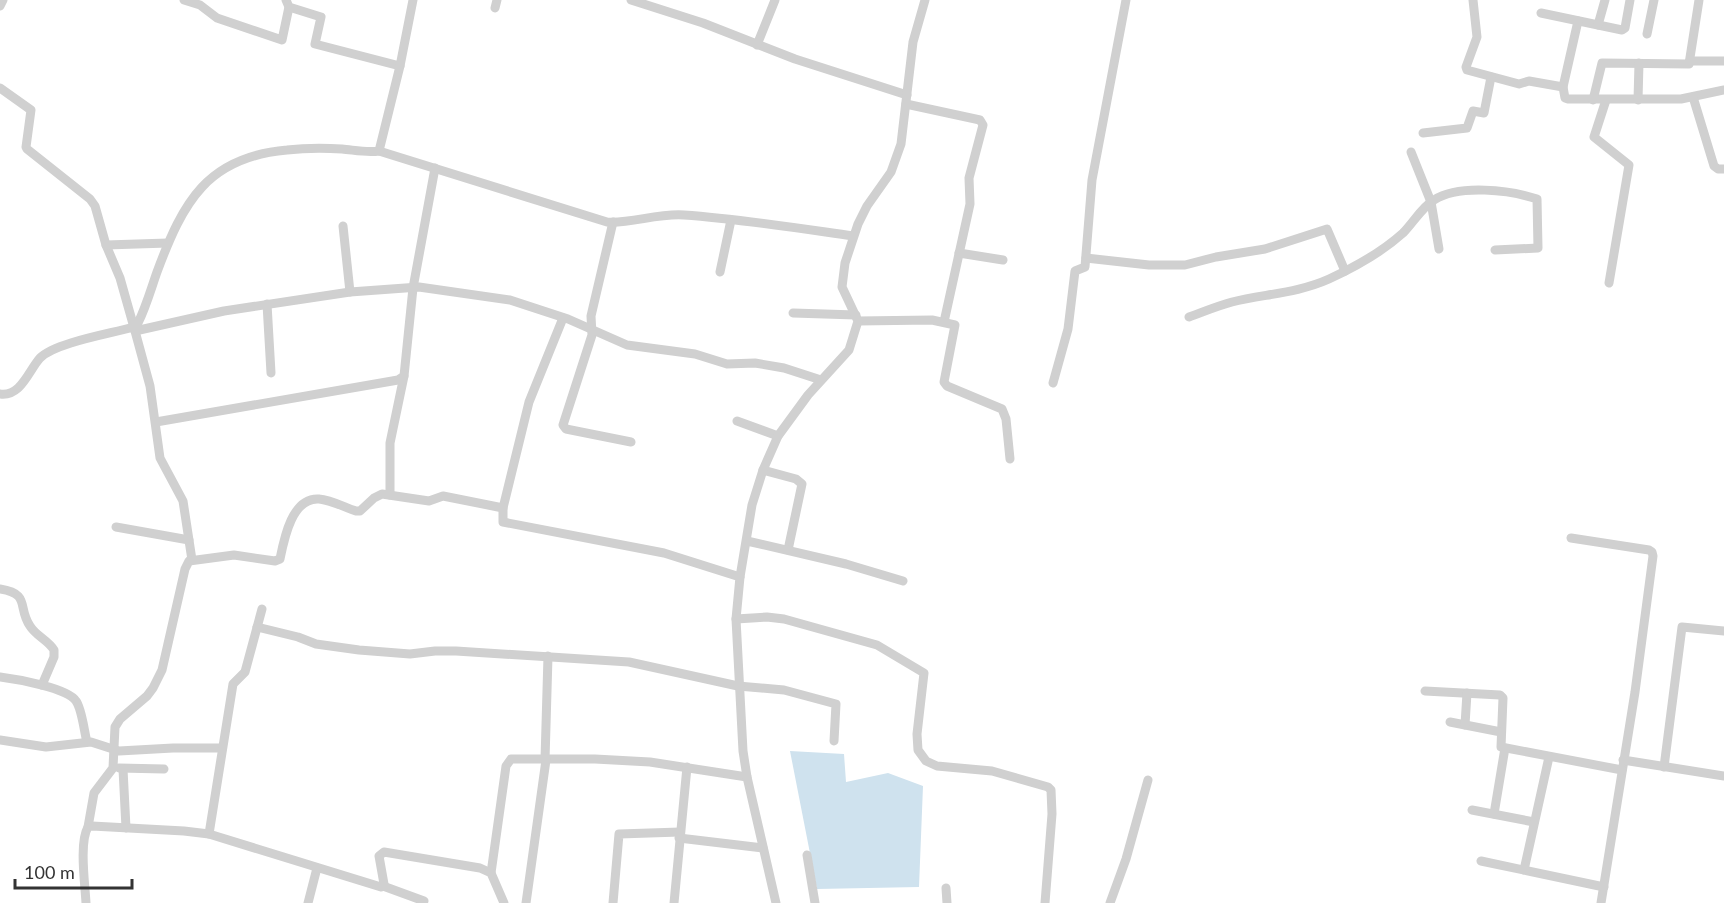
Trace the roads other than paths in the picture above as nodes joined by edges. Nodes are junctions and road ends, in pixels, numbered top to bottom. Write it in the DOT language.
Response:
graph roads {
  1 [pos="3,0"];
  2 [pos="184,0"];
  3 [pos="413,0"];
  4 [pos="630,0"];
  5 [pos="775,0"];
  6 [pos="925,0"];
  7 [pos="1126,0"];
  8 [pos="1473,0"];
  9 [pos="1605,0"];
  10 [pos="1630,0"];
  11 [pos="1654,0"];
  12 [pos="1699,0"];
  13 [pos="200,2"];
  14 [pos="287,3"];
  15 [pos="0,6"];
  16 [pos="1541,13"];
  17 [pos="1578,21"];
  18 [pos="1598,26"];
  19 [pos="1647,34"];
  20 [pos="758,45"];
  21 [pos="1691,61"];
  22 [pos="1724,61"];
  23 [pos="1639,63"];
  24 [pos="400,66"];
  25 [pos="1491,77"];
  26 [pos="1563,87"];
  27 [pos="0,88"];
  28 [pos="1724,90"];
  29 [pos="1693,97"];
  30 [pos="907,100"];
  31 [pos="1593,100"];
  32 [pos="1606,100"];
  33 [pos="1638,100"];
  34 [pos="1423,133"];
  35 [pos="379,151"];
  36 [pos="1411,152"];
  37 [pos="435,168"];
  38 [pos="1724,169"];
  39 [pos="1431,202"];
  40 [pos="731,220"];
  41 [pos="613,222"];
  42 [pos="344,226"];
  43 [pos="854,236"];
  44 [pos="168,243"];
  45 [pos="106,245"];
  46 [pos="1439,249"];
  47 [pos="1495,250"];
  48 [pos="959,253"];
  49 [pos="1086,258"];
  50 [pos="1003,260"];
  51 [pos="1345,271"];
  52 [pos="720,272"];
  53 [pos="1609,283"];
  54 [pos="413,288"];
  55 [pos="350,292"];
  56 [pos="267,304"];
  57 [pos="793,313"];
  58 [pos="1189,317"];
  59 [pos="563,318"];
  60 [pos="857,318"];
  61 [pos="944,322"];
  62 [pos="135,329"];
  63 [pos="592,330"];
  64 [pos="271,373"];
  65 [pos="404,376"];
  66 [pos="821,380"];
  67 [pos="1053,382"];
  68 [pos="2,396"];
  69 [pos="736,421"];
  70 [pos="156,422"];
  71 [pos="778,436"];
  72 [pos="631,442"];
  73 [pos="1010,459"];
  74 [pos="763,470"];
  75 [pos="390,495"];
  76 [pos="503,508"];
  77 [pos="116,527"];
  78 [pos="1571,538"];
  79 [pos="189,540"];
  80 [pos="747,541"];
  81 [pos="788,550"];
  82 [pos="192,560"];
  83 [pos="740,577"];
  84 [pos="903,581"];
  85 [pos="0,589"];
  86 [pos="262,609"];
  87 [pos="736,619"];
  88 [pos="257,627"];
  89 [pos="1724,631"];
  90 [pos="548,656"];
  91 [pos="0,677"];
  92 [pos="42,685"];
  93 [pos="738,686"];
  94 [pos="1425,691"];
  95 [pos="1467,693"];
  96 [pos="1450,722"];
  97 [pos="1466,725"];
  98 [pos="1501,732"];
  99 [pos="0,740"];
  100 [pos="834,741"];
  101 [pos="87,742"];
  102 [pos="222,748"];
  103 [pos="1505,748"];
  104 [pos="114,750"];
  105 [pos="1549,757"];
  106 [pos="546,760"];
  107 [pos="1623,760"];
  108 [pos="687,766"];
  109 [pos="1664,766"];
  110 [pos="118,768"];
  111 [pos="164,769"];
  112 [pos="1622,770"];
  113 [pos="1724,776"];
  114 [pos="747,777"];
  115 [pos="1148,780"];
  116 [pos="1472,810"];
  117 [pos="1494,814"];
  118 [pos="1534,822"];
  119 [pos="88,827"];
  120 [pos="126,828"];
  121 [pos="209,834"];
  122 [pos="679,835"];
  123 [pos="763,848"];
  124 [pos="807,855"];
  125 [pos="1480,861"];
  126 [pos="317,868"];
  127 [pos="1524,870"];
  128 [pos="491,873"];
  129 [pos="383,886"];
  130 [pos="1604,887"];
  131 [pos="946,888"];
  132 [pos="424,901"];
  133 [pos="86,903"];
  134 [pos="308,903"];
  135 [pos="504,903"];
  136 [pos="526,903"];
  137 [pos="613,903"];
  138 [pos="674,903"];
  139 [pos="776,903"];
  140 [pos="815,903"];
  141 [pos="947,903"];
  142 [pos="1045,903"];
  143 [pos="1110,903"];
  144 [pos="1601,903"];
  1 -- 15 [label="street"];
  2 -- 13 [label="street"];
  3 -- 24 [label="street"];
  4 -- 20 [label="street"];
  5 -- 20 [label="street"];
  6 -- 30 [label="street"];
  7 -- 49 [label="street"];
  8 -- 25 [label="street"];
  9 -- 18 [label="street"];
  10 -- 18 [label="street"];
  11 -- 19 [label="street"];
  12 -- 21 [label="street"];
  13 -- 14 [label="street"];
  14 -- 24 [label="street"];
  16 -- 17 [label="street"];
  17 -- 18 [label="street"];
  17 -- 26 [label="street"];
  20 -- 30 [label="street"];
  21 -- 22 [label="street"];
  21 -- 23 [label="street"];
  23 -- 31 [label="street"];
  23 -- 33 [label="street"];
  24 -- 35 [label="street"];
  25 -- 26 [label="street"];
  25 -- 34 [label="street"];
  26 -- 31 [label="street"];
  27 -- 45 [label="street"];
  28 -- 29 [label="street"];
  29 -- 33 [label="street"];
  29 -- 38 [label="street"];
  30 -- 43 [label="street"];
  30 -- 48 [label="street"];
  31 -- 32 [label="street"];
  32 -- 33 [label="street"];
  32 -- 53 [label="street"];
  35 -- 37 [label="street"];
  35 -- 44 [label="street"];
  36 -- 39 [label="street"];
  37 -- 41 [label="street"];
  37 -- 54 [label="street"];
  39 -- 46 [label="street"];
  39 -- 47 [label="street"];
  39 -- 51 [label="street"];
  40 -- 41 [label="street"];
  40 -- 43 [label="street"];
  40 -- 52 [label="street"];
  41 -- 63 [label="street"];
  42 -- 55 [label="street"];
  43 -- 60 [label="street"];
  44 -- 45 [label="street"];
  44 -- 62 [label="street"];
  45 -- 62 [label="street"];
  48 -- 50 [label="street"];
  48 -- 61 [label="street"];
  49 -- 51 [label="street"];
  49 -- 67 [label="street"];
  51 -- 58 [label="street"];
  54 -- 55 [label="street"];
  54 -- 59 [label="street"];
  54 -- 65 [label="street"];
  55 -- 56 [label="street"];
  56 -- 62 [label="street"];
  56 -- 64 [label="street"];
  57 -- 60 [label="street"];
  59 -- 63 [label="street"];
  59 -- 76 [label="street"];
  60 -- 61 [label="street"];
  60 -- 66 [label="street"];
  61 -- 73 [label="street"];
  62 -- 68 [label="street"];
  62 -- 70 [label="street"];
  63 -- 66 [label="street"];
  63 -- 72 [label="street"];
  65 -- 70 [label="street"];
  65 -- 75 [label="street"];
  66 -- 71 [label="street"];
  69 -- 71 [label="street"];
  70 -- 79 [label="street"];
  71 -- 74 [label="street"];
  74 -- 80 [label="street"];
  74 -- 81 [label="street"];
  75 -- 76 [label="street"];
  75 -- 82 [label="street"];
  76 -- 83 [label="street"];
  77 -- 79 [label="street"];
  78 -- 107 [label="street"];
  79 -- 82 [label="street"];
  80 -- 81 [label="street"];
  80 -- 83 [label="street"];
  81 -- 84 [label="street"];
  82 -- 104 [label="street"];
  83 -- 87 [label="street"];
  85 -- 92 [label="street"];
  86 -- 88 [label="street"];
  87 -- 93 [label="street"];
  87 -- 142 [label="street"];
  88 -- 90 [label="street"];
  88 -- 102 [label="street"];
  89 -- 109 [label="street"];
  90 -- 93 [label="street"];
  90 -- 106 [label="street"];
  91 -- 92 [label="street"];
  92 -- 101 [label="street"];
  93 -- 100 [label="street"];
  93 -- 114 [label="street"];
  94 -- 95 [label="street"];
  95 -- 97 [label="street"];
  95 -- 98 [label="street"];
  96 -- 97 [label="street"];
  97 -- 98 [label="street"];
  98 -- 103 [label="street"];
  99 -- 101 [label="street"];
  101 -- 104 [label="street"];
  102 -- 104 [label="street"];
  102 -- 121 [label="street"];
  103 -- 105 [label="street"];
  103 -- 117 [label="street"];
  104 -- 110 [label="street"];
  105 -- 112 [label="street"];
  105 -- 118 [label="street"];
  106 -- 108 [label="street"];
  106 -- 128 [label="street"];
  106 -- 136 [label="street"];
  107 -- 109 [label="street"];
  107 -- 112 [label="street"];
  108 -- 114 [label="street"];
  108 -- 122 [label="street"];
  109 -- 113 [label="street"];
  110 -- 111 [label="street"];
  110 -- 119 [label="street"];
  110 -- 120 [label="street"];
  112 -- 130 [label="street"];
  114 -- 123 [label="street"];
  115 -- 143 [label="street"];
  116 -- 117 [label="street"];
  117 -- 118 [label="street"];
  118 -- 127 [label="street"];
  119 -- 120 [label="street"];
  119 -- 133 [label="street"];
  120 -- 121 [label="street"];
  121 -- 126 [label="street"];
  122 -- 123 [label="street"];
  122 -- 137 [label="street"];
  122 -- 138 [label="street"];
  123 -- 139 [label="street"];
  124 -- 140 [label="street"];
  125 -- 127 [label="street"];
  126 -- 129 [label="street"];
  126 -- 134 [label="street"];
  127 -- 130 [label="street"];
  128 -- 129 [label="street"];
  128 -- 135 [label="street"];
  129 -- 132 [label="street"];
  130 -- 144 [label="street"];
  131 -- 141 [label="street"];
}
